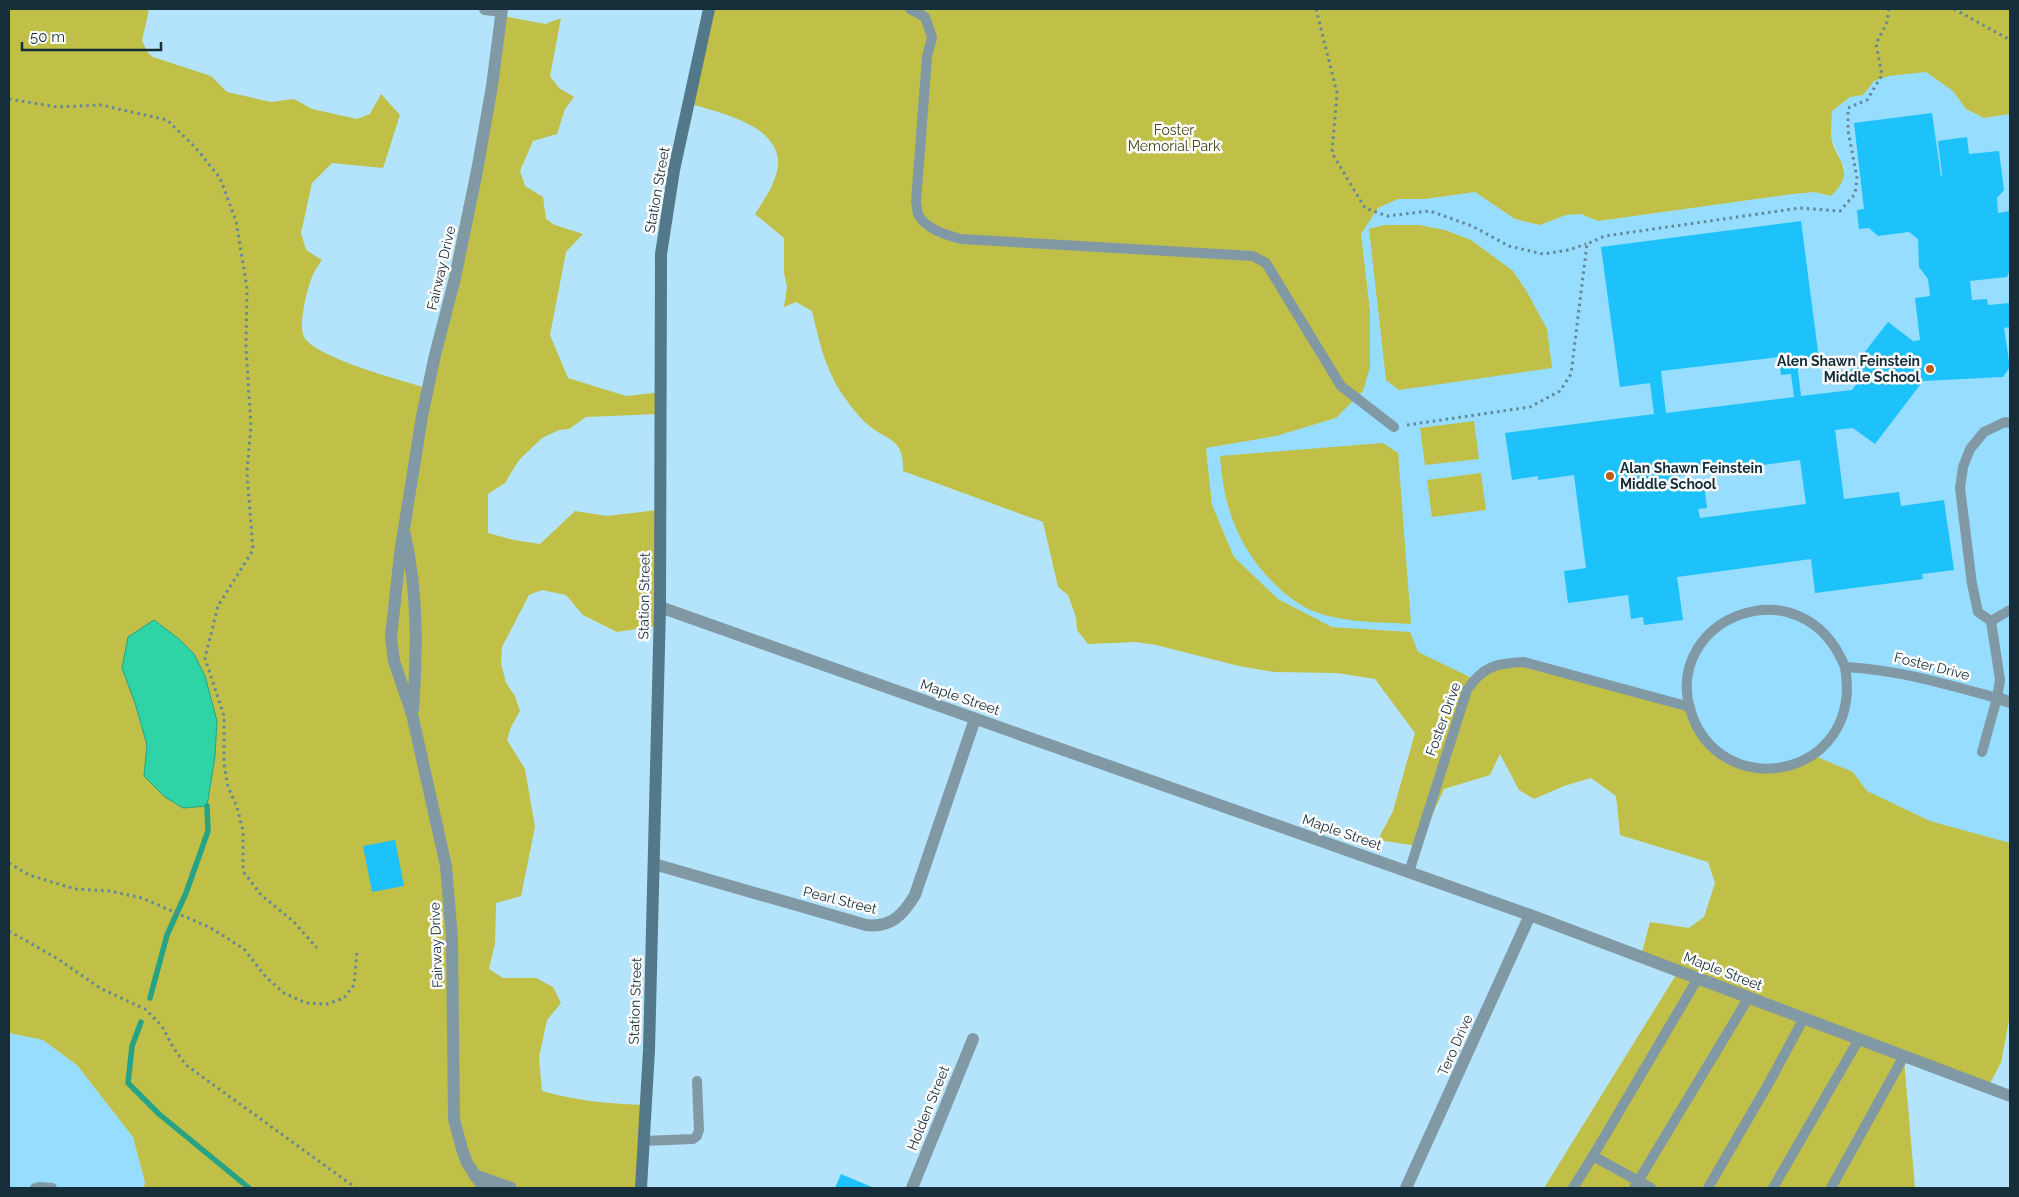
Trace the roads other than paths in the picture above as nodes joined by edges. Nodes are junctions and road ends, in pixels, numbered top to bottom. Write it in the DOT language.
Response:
graph roads {
  1 [pos="485,9"];
  2 [pos="709,9"];
  3 [pos="910,9"];
  4 [pos="502,10"];
  5 [pos="2010,423"];
  6 [pos="1394,427"];
  7 [pos="404,530"];
  8 [pos="660,607"];
  9 [pos="2010,610"];
  10 [pos="1991,621"];
  11 [pos="1845,667"];
  12 [pos="1997,698"];
  13 [pos="2010,702"];
  14 [pos="1690,707"];
  15 [pos="412,714"];
  16 [pos="975,719"];
  17 [pos="1982,752"];
  18 [pos="654,864"];
  19 [pos="1409,872"];
  20 [pos="1530,915"];
  21 [pos="1698,978"];
  22 [pos="1749,997"];
  23 [pos="1804,1018"];
  24 [pos="973,1039"];
  25 [pos="1859,1039"];
  26 [pos="1904,1056"];
  27 [pos="696,1081"];
  28 [pos="2010,1096"];
  29 [pos="644,1141"];
  30 [pos="1593,1156"];
  31 [pos="474,1175"];
  32 [pos="1636,1185"];
  33 [pos="35,1188"];
  34 [pos="52,1188"];
  35 [pos="484,1188"];
  36 [pos="510,1188"];
  37 [pos="641,1188"];
  38 [pos="912,1188"];
  39 [pos="1406,1188"];
  40 [pos="1574,1188"];
  41 [pos="1650,1188"];
  42 [pos="1708,1188"];
  43 [pos="1773,1188"];
  44 [pos="1831,1188"];
  1 -- 4 [label="street, Fairway Drive"];
  2 -- 8 [label="street, Station Street"];
  3 -- 6 [label="lane"];
  4 -- 7 [label="street, Fairway Drive"];
  5 -- 10 [label="lane"];
  7 -- 15 [label="street, Fairway Drive"];
  7 -- 15 [label="street, Fairway Drive"];
  8 -- 16 [label="street, Maple Street"];
  8 -- 18 [label="street, Station Street"];
  9 -- 10 [label="lane"];
  10 -- 12 [label="lane"];
  11 -- 12 [label="lane, Foster Drive"];
  11 -- 14 [label="lane"];
  11 -- 14 [label="lane"];
  12 -- 13 [label="street, Foster Drive"];
  12 -- 17 [label="lane"];
  14 -- 19 [label="lane, Foster Drive"];
  15 -- 31 [label="street, Fairway Drive"];
  16 -- 18 [label="street, Pearl Street"];
  16 -- 19 [label="street, Maple Street"];
  18 -- 29 [label="street, Station Street"];
  19 -- 20 [label="street, Maple Street"];
  20 -- 21 [label="street, Maple Street"];
  20 -- 39 [label="street, Tero Drive"];
  21 -- 22 [label="street, Maple Street"];
  21 -- 30 [label="lane"];
  22 -- 23 [label="street, Maple Street"];
  22 -- 32 [label="lane"];
  23 -- 25 [label="street, Maple Street"];
  23 -- 42 [label="lane"];
  24 -- 38 [label="street, Holden Street"];
  25 -- 26 [label="street, Maple Street"];
  25 -- 43 [label="lane"];
  26 -- 28 [label="street, Maple Street"];
  26 -- 44 [label="lane"];
  27 -- 29 [label="lane"];
  29 -- 37 [label="street, Station Street"];
  30 -- 32 [label="lane"];
  30 -- 40 [label="lane"];
  31 -- 35 [label="street, Fairway Drive"];
  31 -- 36 [label="street"];
  32 -- 41 [label="lane"];
  33 -- 34 [label="lane"];
}
